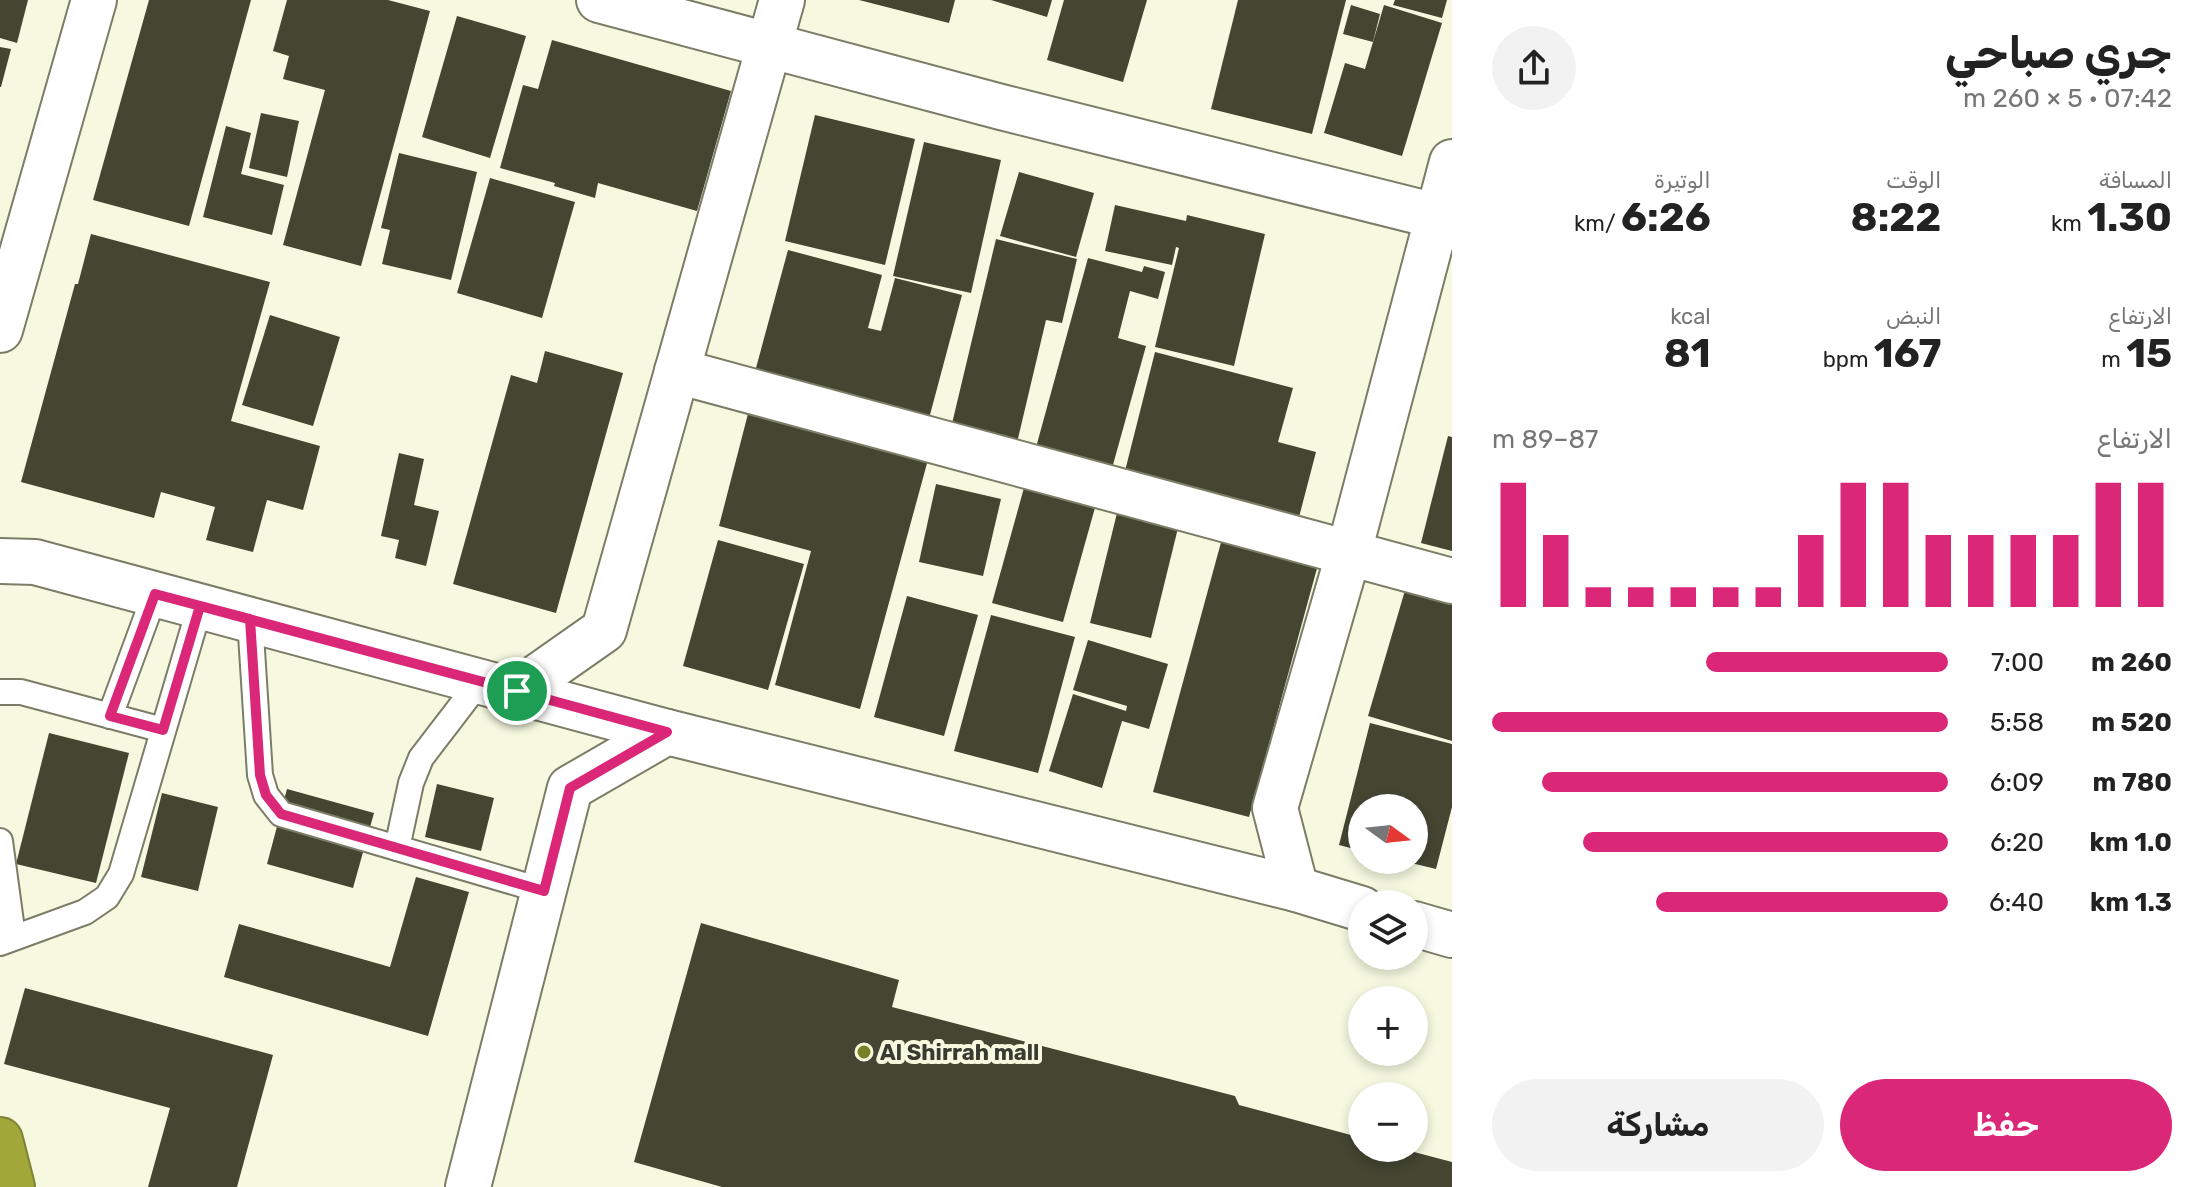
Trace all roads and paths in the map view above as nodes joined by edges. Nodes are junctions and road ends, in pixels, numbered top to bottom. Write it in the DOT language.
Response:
graph roads {
  1 [pos="94,0"];
  2 [pos="599,0"];
  3 [pos="782,0"];
  4 [pos="770,46"];
  5 [pos="1452,162"];
  6 [pos="1445,218"];
  7 [pos="0,330"];
  8 [pos="677,371"];
  9 [pos="1349,552"];
  10 [pos="0,561"];
  11 [pos="1452,581"];
  12 [pos="155,594"];
  13 [pos="200,606"];
  14 [pos="250,619"];
  15 [pos="499,686"];
  16 [pos="0,692"];
  17 [pos="110,716"];
  18 [pos="163,730"];
  19 [pos="667,732"];
  20 [pos="0,841"];
  21 [pos="397,848"];
  22 [pos="1296,889"];
  23 [pos="544,891"];
  24 [pos="1348,905"];
  25 [pos="1428,928"];
  26 [pos="1452,935"];
  27 [pos="6,940"];
  28 [pos="0,1140"];
  29 [pos="12,1187"];
  30 [pos="468,1187"];
  1 -- 7 [label="street"];
  2 -- 4 [label="street"];
  3 -- 4 [label="street"];
  4 -- 6 [label="street"];
  4 -- 8 [label="street"];
  5 -- 6 [label="street"];
  6 -- 9 [label="street"];
  8 -- 9 [label="street"];
  8 -- 15 [label="street"];
  9 -- 11 [label="street"];
  9 -- 22 [label="street"];
  10 -- 12 [label="street"];
  12 -- 13 [label="street"];
  12 -- 17 [label="lane"];
  13 -- 14 [label="street"];
  13 -- 18 [label="lane"];
  14 -- 15 [label="street"];
  14 -- 21 [label="lane"];
  15 -- 19 [label="street"];
  15 -- 21 [label="lane"];
  16 -- 17 [label="lane"];
  17 -- 18 [label="lane"];
  18 -- 27 [label="lane"];
  19 -- 22 [label="street"];
  19 -- 23 [label="street"];
  20 -- 27 [label="lane"];
  21 -- 23 [label="lane"];
  22 -- 24 [label="street"];
  23 -- 30 [label="street"];
  25 -- 26 [label="street"];
  28 -- 29 [label="highway"];
}
